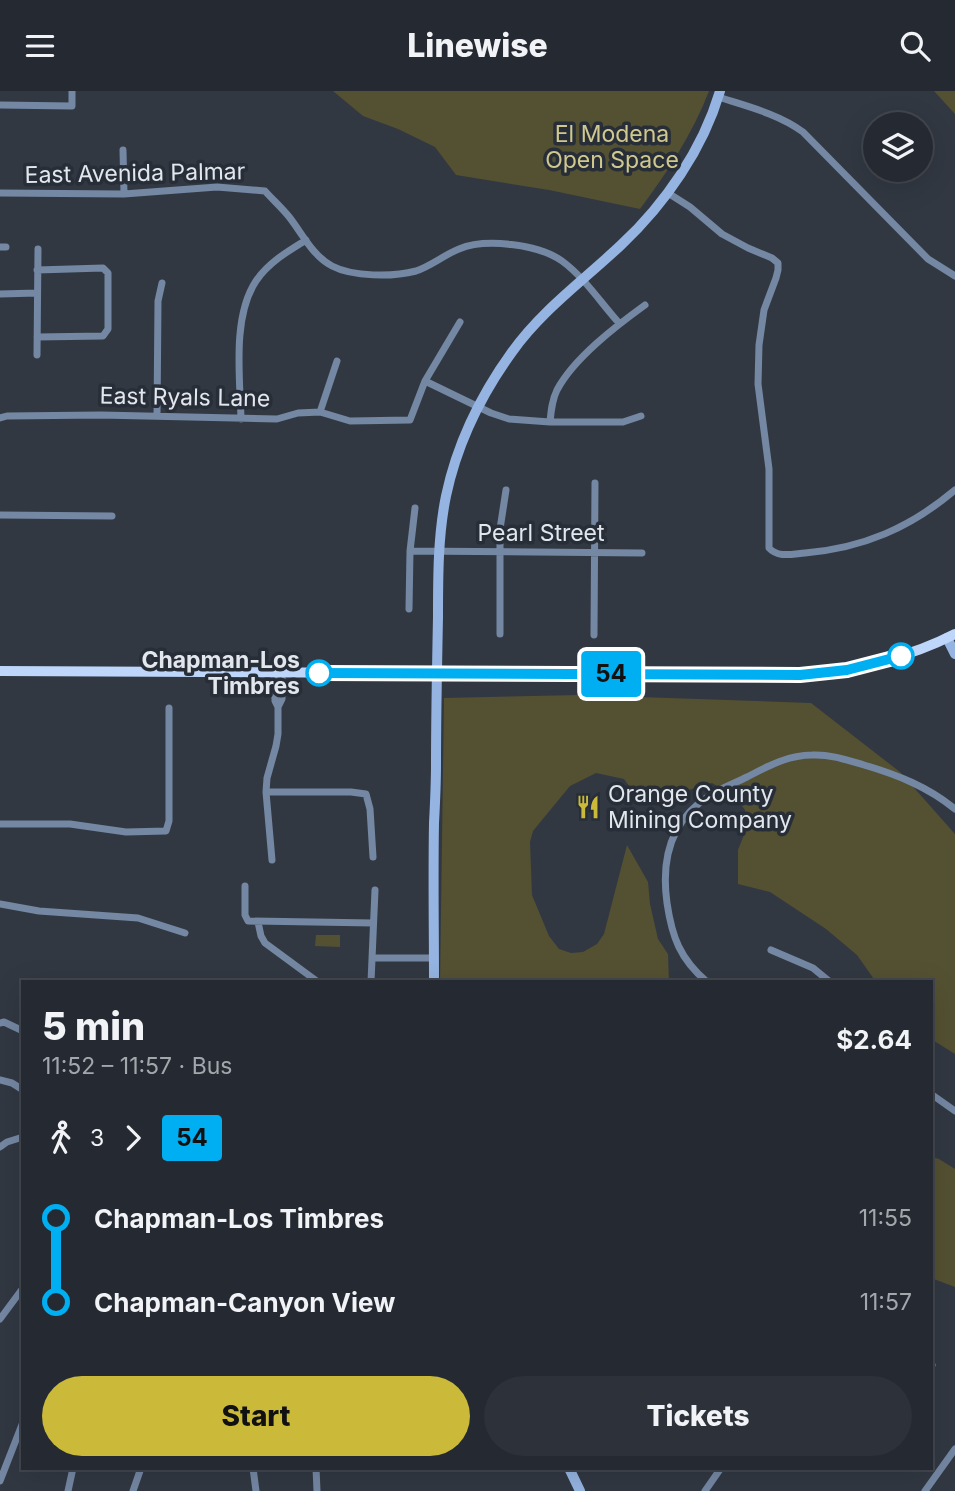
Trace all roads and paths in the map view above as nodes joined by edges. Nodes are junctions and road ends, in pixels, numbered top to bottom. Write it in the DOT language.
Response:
graph roads {
  1 [pos="72,91"];
  2 [pos="719,94"];
  3 [pos="0,105"];
  4 [pos="123,150"];
  5 [pos="0,193"];
  6 [pos="668,193"];
  7 [pos="124,194"];
  8 [pos="306,240"];
  9 [pos="38,249"];
  10 [pos="37,270"];
  11 [pos="955,276"];
  12 [pos="581,279"];
  13 [pos="162,282"];
  14 [pos="37,293"];
  15 [pos="0,294"];
  16 [pos="645,305"];
  17 [pos="460,322"];
  18 [pos="619,323"];
  19 [pos="37,337"];
  20 [pos="37,355"];
  21 [pos="337,361"];
  22 [pos="425,381"];
  23 [pos="478,407"];
  24 [pos="320,412"];
  25 [pos="157,416"];
  26 [pos="641,416"];
  27 [pos="0,418"];
  28 [pos="241,419"];
  29 [pos="550,422"];
  30 [pos="596,483"];
  31 [pos="506,489"];
  32 [pos="955,490"];
  33 [pos="415,507"];
  34 [pos="0,515"];
  35 [pos="111,516"];
  36 [pos="410,551"];
  37 [pos="440,551"];
  38 [pos="500,552"];
  39 [pos="595,553"];
  40 [pos="642,553"];
  41 [pos="409,609"];
  42 [pos="500,634"];
  43 [pos="594,635"];
  44 [pos="951,636"];
  45 [pos="955,655"];
  46 [pos="0,671"];
  47 [pos="278,672"];
  48 [pos="437,673"];
  49 [pos="169,708"];
  50 [pos="266,792"];
  51 [pos="955,809"];
  52 [pos="0,824"];
  53 [pos="373,857"];
  54 [pos="272,860"];
  55 [pos="245,886"];
  56 [pos="375,890"];
  57 [pos="0,904"];
  58 [pos="258,922"];
  59 [pos="373,923"];
  60 [pos="185,933"];
  61 [pos="771,950"];
  62 [pos="372,958"];
  63 [pos="434,958"];
  64 [pos="821,974"];
  65 [pos="315,980"];
  66 [pos="371,980"];
  67 [pos="434,980"];
  68 [pos="705,980"];
  69 [pos="816,980"];
  70 [pos="828,980"];
  71 [pos="0,1023"];
  72 [pos="21,1030"];
  73 [pos="0,1080"];
  74 [pos="21,1089"];
  75 [pos="933,1095"];
  76 [pos="955,1111"];
  77 [pos="21,1138"];
  78 [pos="0,1147"];
  79 [pos="21,1291"];
  80 [pos="0,1319"];
  81 [pos="21,1427"];
  82 [pos="955,1449"];
  83 [pos="73,1470"];
  84 [pos="140,1470"];
  85 [pos="253,1470"];
  86 [pos="316,1470"];
  87 [pos="570,1470"];
  88 [pos="720,1470"];
  89 [pos="0,1481"];
  90 [pos="68,1491"];
  91 [pos="133,1491"];
  92 [pos="256,1491"];
  93 [pos="317,1491"];
  94 [pos="580,1491"];
  95 [pos="705,1491"];
  96 [pos="925,1491"];
  1 -- 3 [label="street"];
  2 -- 6 [label="main road"];
  2 -- 11 [label="street"];
  4 -- 7 [label="street"];
  5 -- 7 [label="street, East Avenida Palmar"];
  6 -- 12 [label="main road"];
  6 -- 32 [label="street"];
  7 -- 8 [label="street, East Avenida Palmar"];
  8 -- 12 [label="street, East Avenida Palmar"];
  8 -- 28 [label="street"];
  9 -- 10 [label="street"];
  10 -- 14 [label="street"];
  10 -- 19 [label="street"];
  12 -- 18 [label="street, East Avenida Palmar"];
  12 -- 23 [label="main road"];
  13 -- 25 [label="street"];
  14 -- 15 [label="street"];
  14 -- 19 [label="street"];
  16 -- 18 [label="street"];
  17 -- 22 [label="street"];
  18 -- 29 [label="street"];
  19 -- 20 [label="street"];
  21 -- 24 [label="street"];
  22 -- 23 [label="street"];
  22 -- 24 [label="street, East Ryals Lane"];
  23 -- 29 [label="street"];
  23 -- 37 [label="main road"];
  24 -- 28 [label="street, East Ryals Lane"];
  25 -- 27 [label="street, East Ryals Lane"];
  25 -- 28 [label="street, East Ryals Lane"];
  26 -- 29 [label="street"];
  30 -- 39 [label="street"];
  31 -- 38 [label="street"];
  33 -- 36 [label="street"];
  34 -- 35 [label="street"];
  36 -- 37 [label="street, Pearl Street"];
  36 -- 41 [label="street"];
  37 -- 38 [label="street, Pearl Street"];
  37 -- 48 [label="main road"];
  38 -- 39 [label="street, Pearl Street"];
  38 -- 42 [label="street"];
  39 -- 40 [label="street, Pearl Street"];
  39 -- 43 [label="street"];
  44 -- 45 [label="main road"];
  44 -- 48 [label="main road"];
  46 -- 47 [label="main road"];
  47 -- 48 [label="main road"];
  47 -- 50 [label="street"];
  48 -- 63 [label="main road"];
  49 -- 52 [label="street"];
  50 -- 53 [label="street"];
  50 -- 54 [label="street"];
  51 -- 68 [label="street"];
  55 -- 58 [label="street"];
  56 -- 59 [label="street"];
  57 -- 60 [label="street"];
  58 -- 59 [label="street"];
  58 -- 65 [label="street"];
  59 -- 62 [label="street"];
  61 -- 64 [label="street"];
  62 -- 63 [label="street"];
  62 -- 66 [label="street"];
  63 -- 67 [label="main road"];
  64 -- 69 [label="street"];
  64 -- 70 [label="street"];
  71 -- 72 [label="street"];
  73 -- 74 [label="street"];
  75 -- 76 [label="street"];
  77 -- 78 [label="street"];
  79 -- 80 [label="street"];
  81 -- 89 [label="street"];
  82 -- 96 [label="street"];
  83 -- 90 [label="street"];
  84 -- 91 [label="street"];
  85 -- 92 [label="street"];
  86 -- 93 [label="street"];
  87 -- 94 [label="main road"];
  88 -- 95 [label="street"];
}
